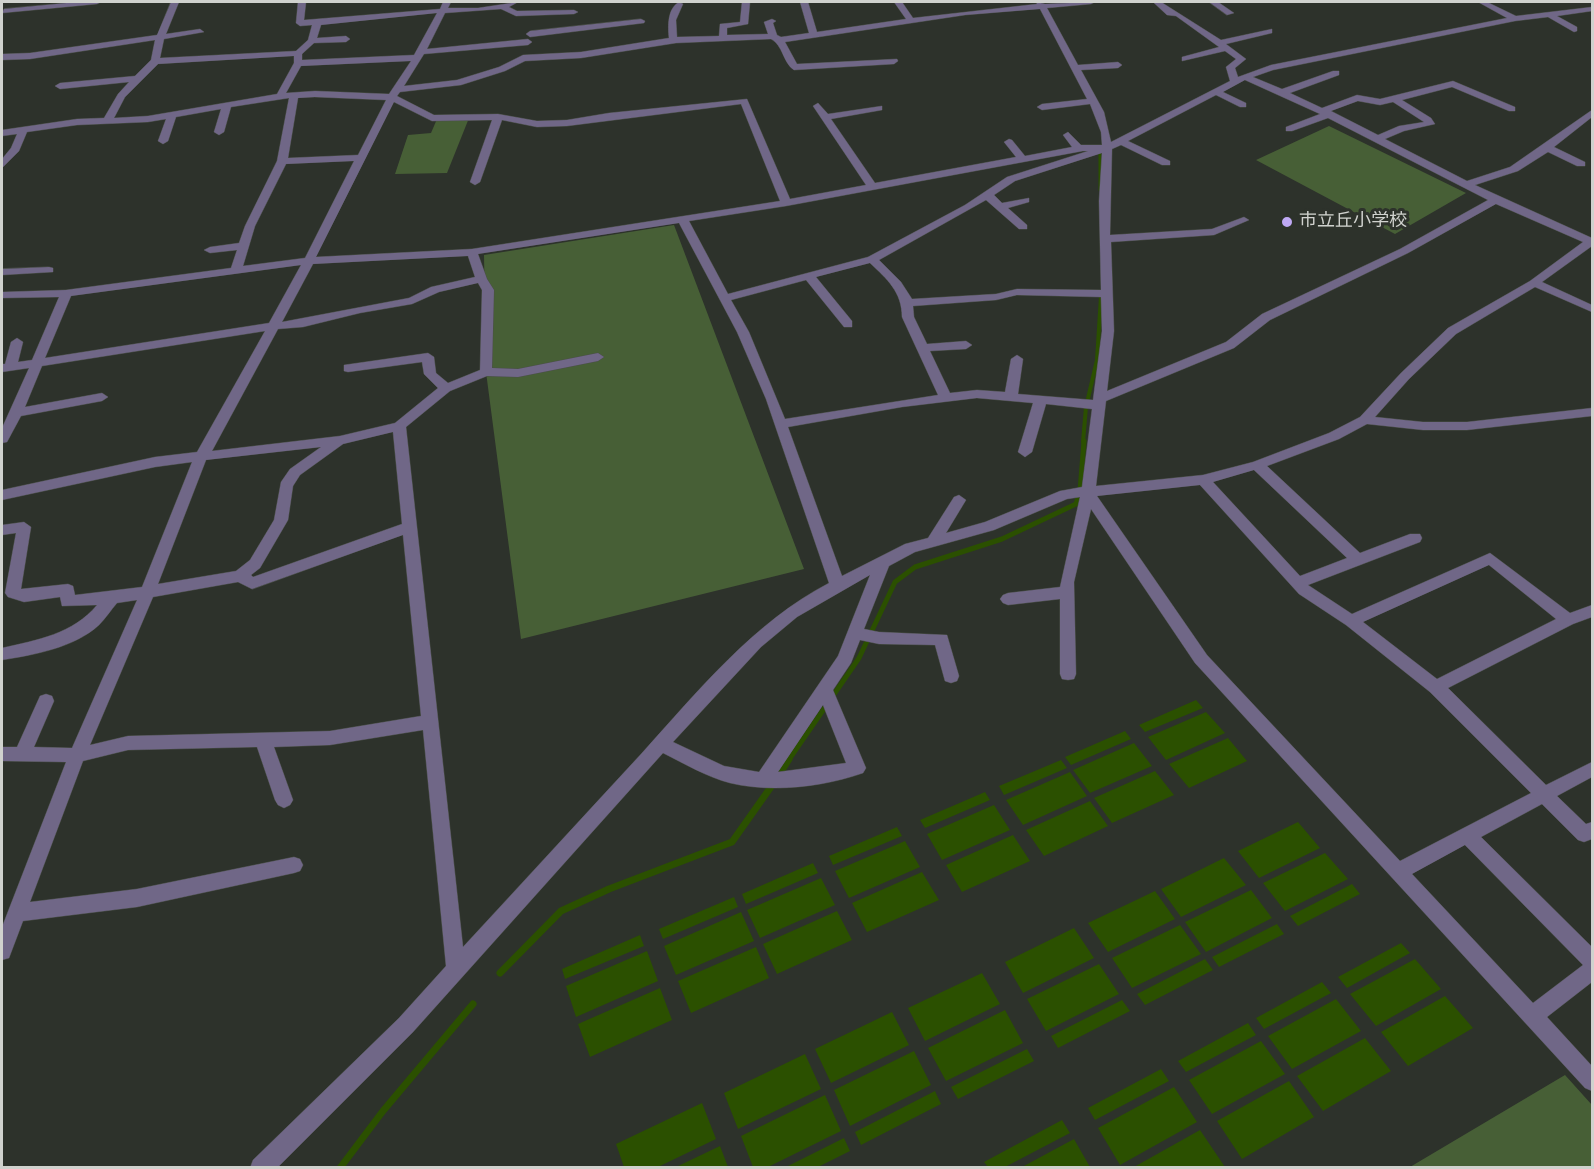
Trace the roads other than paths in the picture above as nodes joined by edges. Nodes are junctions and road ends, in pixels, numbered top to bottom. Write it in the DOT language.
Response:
graph roads {
  1 [pos="10,2"];
  2 [pos="97,2"];
  3 [pos="175,2"];
  4 [pos="302,2"];
  5 [pos="514,2"];
  6 [pos="545,2"];
  7 [pos="746,2"];
  8 [pos="804,2"];
  9 [pos="898,2"];
  10 [pos="1090,2"];
  11 [pos="1157,2"];
  12 [pos="1213,2"];
  13 [pos="1482,2"];
  14 [pos="80,3"];
  15 [pos="679,4"];
  16 [pos="1042,5"];
  17 [pos="501,6"];
  18 [pos="445,7"];
  19 [pos="1593,9"];
  20 [pos="1549,10"];
  21 [pos="574,12"];
  22 [pos="3,13"];
  23 [pos="1230,13"];
  24 [pos="538,14"];
  25 [pos="1515,19"];
  26 [pos="641,21"];
  27 [pos="772,21"];
  28 [pos="912,21"];
  29 [pos="317,23"];
  30 [pos="1574,29"];
  31 [pos="1269,31"];
  32 [pos="200,32"];
  33 [pos="814,36"];
  34 [pos="723,37"];
  35 [pos="160,38"];
  36 [pos="529,38"];
  37 [pos="777,38"];
  38 [pos="346,39"];
  39 [pos="312,41"];
  40 [pos="673,41"];
  41 [pos="1223,45"];
  42 [pos="418,55"];
  43 [pos="2,57"];
  44 [pos="298,58"];
  45 [pos="523,58"];
  46 [pos="1185,59"];
  47 [pos="894,61"];
  48 [pos="155,62"];
  49 [pos="1118,65"];
  50 [pos="1075,68"];
  51 [pos="1336,74"];
  52 [pos="1245,77"];
  53 [pos="137,79"];
  54 [pos="1234,83"];
  55 [pos="60,86"];
  56 [pos="1503,90"];
  57 [pos="1283,92"];
  58 [pos="396,93"];
  59 [pos="1217,93"];
  60 [pos="294,94"];
  61 [pos="280,96"];
  62 [pos="1484,96"];
  63 [pos="1394,99"];
  64 [pos="1093,101"];
  65 [pos="227,105"];
  66 [pos="1243,105"];
  67 [pos="818,106"];
  68 [pos="1042,106"];
  69 [pos="879,108"];
  70 [pos="1512,109"];
  71 [pos="1327,113"];
  72 [pos="1593,113"];
  73 [pos="172,116"];
  74 [pos="498,117"];
  75 [pos="826,117"];
  76 [pos="107,121"];
  77 [pos="23,129"];
  78 [pos="1289,129"];
  79 [pos="219,132"];
  80 [pos="2,133"];
  81 [pos="1068,135"];
  82 [pos="1378,139"];
  83 [pos="162,141"];
  84 [pos="1121,141"];
  85 [pos="1009,142"];
  86 [pos="1107,148"];
  87 [pos="1548,148"];
  88 [pos="1079,149"];
  89 [pos="363,158"];
  90 [pos="1022,159"];
  91 [pos="282,161"];
  92 [pos="1166,163"];
  93 [pos="1581,164"];
  94 [pos="2,165"];
  95 [pos="475,182"];
  96 [pos="1469,184"];
  97 [pos="872,186"];
  98 [pos="987,195"];
  99 [pos="1497,199"];
  100 [pos="1025,200"];
  101 [pos="786,203"];
  102 [pos="1000,207"];
  103 [pos="682,219"];
  104 [pos="1244,219"];
  105 [pos="1023,227"];
  106 [pos="1105,239"];
  107 [pos="1592,242"];
  108 [pos="243,246"];
  109 [pos="210,250"];
  110 [pos="472,252"];
  111 [pos="872,259"];
  112 [pos="309,261"];
  113 [pos="236,271"];
  114 [pos="2,272"];
  115 [pos="809,276"];
  116 [pos="481,279"];
  117 [pos="1534,283"];
  118 [pos="66,293"];
  119 [pos="35,294"];
  120 [pos="1108,294"];
  121 [pos="2,295"];
  122 [pos="725,298"];
  123 [pos="909,303"];
  124 [pos="1593,309"];
  125 [pos="848,324"];
  126 [pos="273,326"];
  127 [pos="17,342"];
  128 [pos="966,345"];
  129 [pos="922,348"];
  130 [pos="598,357"];
  131 [pos="1017,359"];
  132 [pos="39,362"];
  133 [pos="6,368"];
  134 [pos="348,368"];
  135 [pos="486,372"];
  136 [pos="446,388"];
  137 [pos="1011,395"];
  138 [pos="945,396"];
  139 [pos="102,397"];
  140 [pos="1041,398"];
  141 [pos="1093,402"];
  142 [pos="1593,412"];
  143 [pos="10,420"];
  144 [pos="1365,420"];
  145 [pos="780,424"];
  146 [pos="399,426"];
  147 [pos="2,439"];
  148 [pos="340,440"];
  149 [pos="1025,452"];
  150 [pos="201,458"];
  151 [pos="1257,465"];
  152 [pos="1203,480"];
  153 [pos="1086,493"];
  154 [pos="2,495"];
  155 [pos="959,500"];
  156 [pos="410,527"];
  157 [pos="2,530"];
  158 [pos="1415,538"];
  159 [pos="933,541"];
  160 [pos="1357,559"];
  161 [pos="883,561"];
  162 [pos="240,576"];
  163 [pos="1298,583"];
  164 [pos="838,586"];
  165 [pos="1067,592"];
  166 [pos="147,593"];
  167 [pos="112,598"];
  168 [pos="1008,599"];
  169 [pos="1593,611"];
  170 [pos="1568,620"];
  171 [pos="1351,621"];
  172 [pos="857,634"];
  173 [pos="2,654"];
  174 [pos="1068,674"];
  175 [pos="951,675"];
  176 [pos="1436,687"];
  177 [pos="825,692"];
  178 [pos="46,702"];
  179 [pos="429,722"];
  180 [pos="263,740"];
  181 [pos="661,744"];
  182 [pos="2,754"];
  183 [pos="22,754"];
  184 [pos="77,755"];
  185 [pos="1593,769"];
  186 [pos="766,779"];
  187 [pos="1543,795"];
  188 [pos="284,800"];
  189 [pos="1593,830"];
  190 [pos="1466,834"];
  191 [pos="294,866"];
  192 [pos="1399,871"];
  193 [pos="10,923"];
  194 [pos="2,951"];
  195 [pos="1593,960"];
  196 [pos="456,969"];
  197 [pos="1593,970"];
  198 [pos="1532,1016"];
  199 [pos="1593,1081"];
  200 [pos="277,1160"];
  201 [pos="261,1167"];
  1 -- 22 [label="street"];
  2 -- 14 [label="street"];
  3 -- 35 [label="street"];
  4 -- 29 [label="street"];
  5 -- 17 [label="street"];
  6 -- 24 [label="street"];
  7 -- 34 [label="street"];
  8 -- 33 [label="street"];
  9 -- 28 [label="street"];
  10 -- 16 [label="street"];
  11 -- 41 [label="street"];
  12 -- 23 [label="street"];
  13 -- 25 [label="street"];
  14 -- 22 [label="street"];
  15 -- 40 [label="street"];
  16 -- 28 [label="street"];
  16 -- 50 [label="street"];
  17 -- 18 [label="street"];
  17 -- 24 [label="street"];
  18 -- 29 [label="street"];
  18 -- 42 [label="street"];
  19 -- 20 [label="street"];
  20 -- 25 [label="street"];
  20 -- 30 [label="street"];
  21 -- 24 [label="street"];
  24 -- 36 [label="street"];
  25 -- 52 [label="street"];
  26 -- 36 [label="street"];
  27 -- 37 [label="street"];
  28 -- 33 [label="street"];
  29 -- 39 [label="street"];
  31 -- 41 [label="street"];
  32 -- 35 [label="street"];
  33 -- 37 [label="street"];
  34 -- 37 [label="street"];
  34 -- 40 [label="street"];
  35 -- 43 [label="street"];
  35 -- 48 [label="street"];
  36 -- 42 [label="street"];
  36 -- 45 [label="street"];
  37 -- 47 [label="street"];
  38 -- 39 [label="street"];
  39 -- 44 [label="street"];
  40 -- 45 [label="street"];
  41 -- 46 [label="street"];
  41 -- 54 [label="street"];
  42 -- 44 [label="street"];
  42 -- 58 [label="street"];
  44 -- 48 [label="street"];
  44 -- 61 [label="street"];
  45 -- 58 [label="street"];
  48 -- 53 [label="street"];
  49 -- 50 [label="street"];
  50 -- 64 [label="street"];
  51 -- 57 [label="street"];
  52 -- 54 [label="street"];
  52 -- 57 [label="street"];
  53 -- 55 [label="street"];
  53 -- 76 [label="street"];
  54 -- 59 [label="street"];
  56 -- 62 [label="street"];
  57 -- 71 [label="street"];
  58 -- 60 [label="street"];
  58 -- 74 [label="street"];
  58 -- 89 [label="street"];
  59 -- 66 [label="street"];
  59 -- 84 [label="street"];
  60 -- 61 [label="street"];
  60 -- 91 [label="street"];
  61 -- 65 [label="street"];
  62 -- 63 [label="street"];
  62 -- 70 [label="street"];
  63 -- 71 [label="street"];
  63 -- 82 [label="street"];
  64 -- 68 [label="street"];
  64 -- 86 [label="street"];
  65 -- 73 [label="street"];
  65 -- 79 [label="street"];
  67 -- 75 [label="street"];
  69 -- 75 [label="street"];
  71 -- 78 [label="street"];
  71 -- 82 [label="street"];
  72 -- 87 [label="street"];
  73 -- 76 [label="street"];
  73 -- 83 [label="street"];
  74 -- 95 [label="street"];
  74 -- 101 [label="street"];
  75 -- 97 [label="street"];
  76 -- 77 [label="street"];
  77 -- 80 [label="street"];
  77 -- 94 [label="street"];
  81 -- 88 [label="street"];
  82 -- 96 [label="street"];
  84 -- 86 [label="street"];
  84 -- 92 [label="street"];
  85 -- 90 [label="street"];
  86 -- 88 [label="street"];
  86 -- 98 [label="street"];
  86 -- 106 [label="street"];
  87 -- 93 [label="street"];
  87 -- 96 [label="street"];
  88 -- 90 [label="street"];
  89 -- 91 [label="street"];
  89 -- 112 [label="street"];
  90 -- 97 [label="street"];
  91 -- 108 [label="street"];
  96 -- 99 [label="street"];
  97 -- 101 [label="street"];
  98 -- 102 [label="street"];
  98 -- 111 [label="street"];
  99 -- 107 [label="street"];
  99 -- 141 [label="street"];
  100 -- 102 [label="street"];
  101 -- 103 [label="street"];
  102 -- 105 [label="street"];
  103 -- 110 [label="street"];
  103 -- 122 [label="street"];
  104 -- 106 [label="street"];
  106 -- 120 [label="street"];
  107 -- 117 [label="street"];
  108 -- 109 [label="street"];
  108 -- 113 [label="street"];
  110 -- 112 [label="street"];
  110 -- 116 [label="street"];
  111 -- 115 [label="street"];
  111 -- 123 [label="street"];
  112 -- 113 [label="street"];
  112 -- 126 [label="street"];
  113 -- 118 [label="street"];
  114 -- 119 [label="street"];
  115 -- 122 [label="street"];
  115 -- 125 [label="street"];
  116 -- 126 [label="street"];
  116 -- 135 [label="street"];
  117 -- 124 [label="street"];
  117 -- 144 [label="street"];
  118 -- 119 [label="street"];
  118 -- 132 [label="street"];
  119 -- 121 [label="street"];
  120 -- 123 [label="street"];
  120 -- 141 [label="street"];
  122 -- 145 [label="street"];
  123 -- 129 [label="street"];
  126 -- 132 [label="street"];
  126 -- 150 [label="street"];
  127 -- 133 [label="street"];
  128 -- 129 [label="street"];
  129 -- 138 [label="street"];
  130 -- 135 [label="street"];
  131 -- 137 [label="street"];
  132 -- 133 [label="street"];
  132 -- 143 [label="street"];
  134 -- 136 [label="street"];
  135 -- 136 [label="street"];
  136 -- 146 [label="street"];
  137 -- 138 [label="street"];
  137 -- 140 [label="street"];
  138 -- 145 [label="street"];
  139 -- 143 [label="street"];
  140 -- 141 [label="street"];
  140 -- 149 [label="street"];
  141 -- 153 [label="street"];
  142 -- 144 [label="street"];
  143 -- 147 [label="street"];
  144 -- 151 [label="street"];
  145 -- 164 [label="street"];
  146 -- 148 [label="street"];
  146 -- 156 [label="street"];
  148 -- 150 [label="street"];
  148 -- 162 [label="street"];
  150 -- 154 [label="street"];
  150 -- 166 [label="street"];
  151 -- 152 [label="street"];
  151 -- 160 [label="street"];
  152 -- 153 [label="street"];
  152 -- 163 [label="street"];
  153 -- 159 [label="street"];
  153 -- 165 [label="street"];
  153 -- 192 [label="street"];
  155 -- 159 [label="street"];
  156 -- 162 [label="street"];
  156 -- 179 [label="street"];
  157 -- 167 [label="street"];
  158 -- 160 [label="street"];
  159 -- 161 [label="street"];
  160 -- 163 [label="street"];
  161 -- 164 [label="street"];
  161 -- 172 [label="street"];
  162 -- 166 [label="street"];
  163 -- 171 [label="street"];
  164 -- 181 [label="street"];
  165 -- 168 [label="street"];
  165 -- 174 [label="street"];
  166 -- 167 [label="street"];
  166 -- 184 [label="street"];
  167 -- 173 [label="street"];
  169 -- 170 [label="street"];
  170 -- 171 [label="street"];
  170 -- 176 [label="street"];
  171 -- 176 [label="street"];
  172 -- 175 [label="street"];
  172 -- 177 [label="street"];
  176 -- 187 [label="street"];
  177 -- 186 [label="street"];
  177 -- 186 [label="street"];
  178 -- 183 [label="street"];
  179 -- 180 [label="street"];
  179 -- 196 [label="street"];
  180 -- 184 [label="street"];
  180 -- 188 [label="street"];
  181 -- 186 [label="street"];
  181 -- 196 [label="street"];
  182 -- 183 [label="street"];
  183 -- 184 [label="street"];
  184 -- 193 [label="street"];
  185 -- 187 [label="street"];
  187 -- 189 [label="street"];
  187 -- 190 [label="street"];
  190 -- 192 [label="street"];
  190 -- 195 [label="street"];
  191 -- 193 [label="street"];
  192 -- 198 [label="street"];
  193 -- 194 [label="street"];
  196 -- 200 [label="street"];
  197 -- 198 [label="street"];
  198 -- 199 [label="street"];
  200 -- 201 [label="street"];
}
